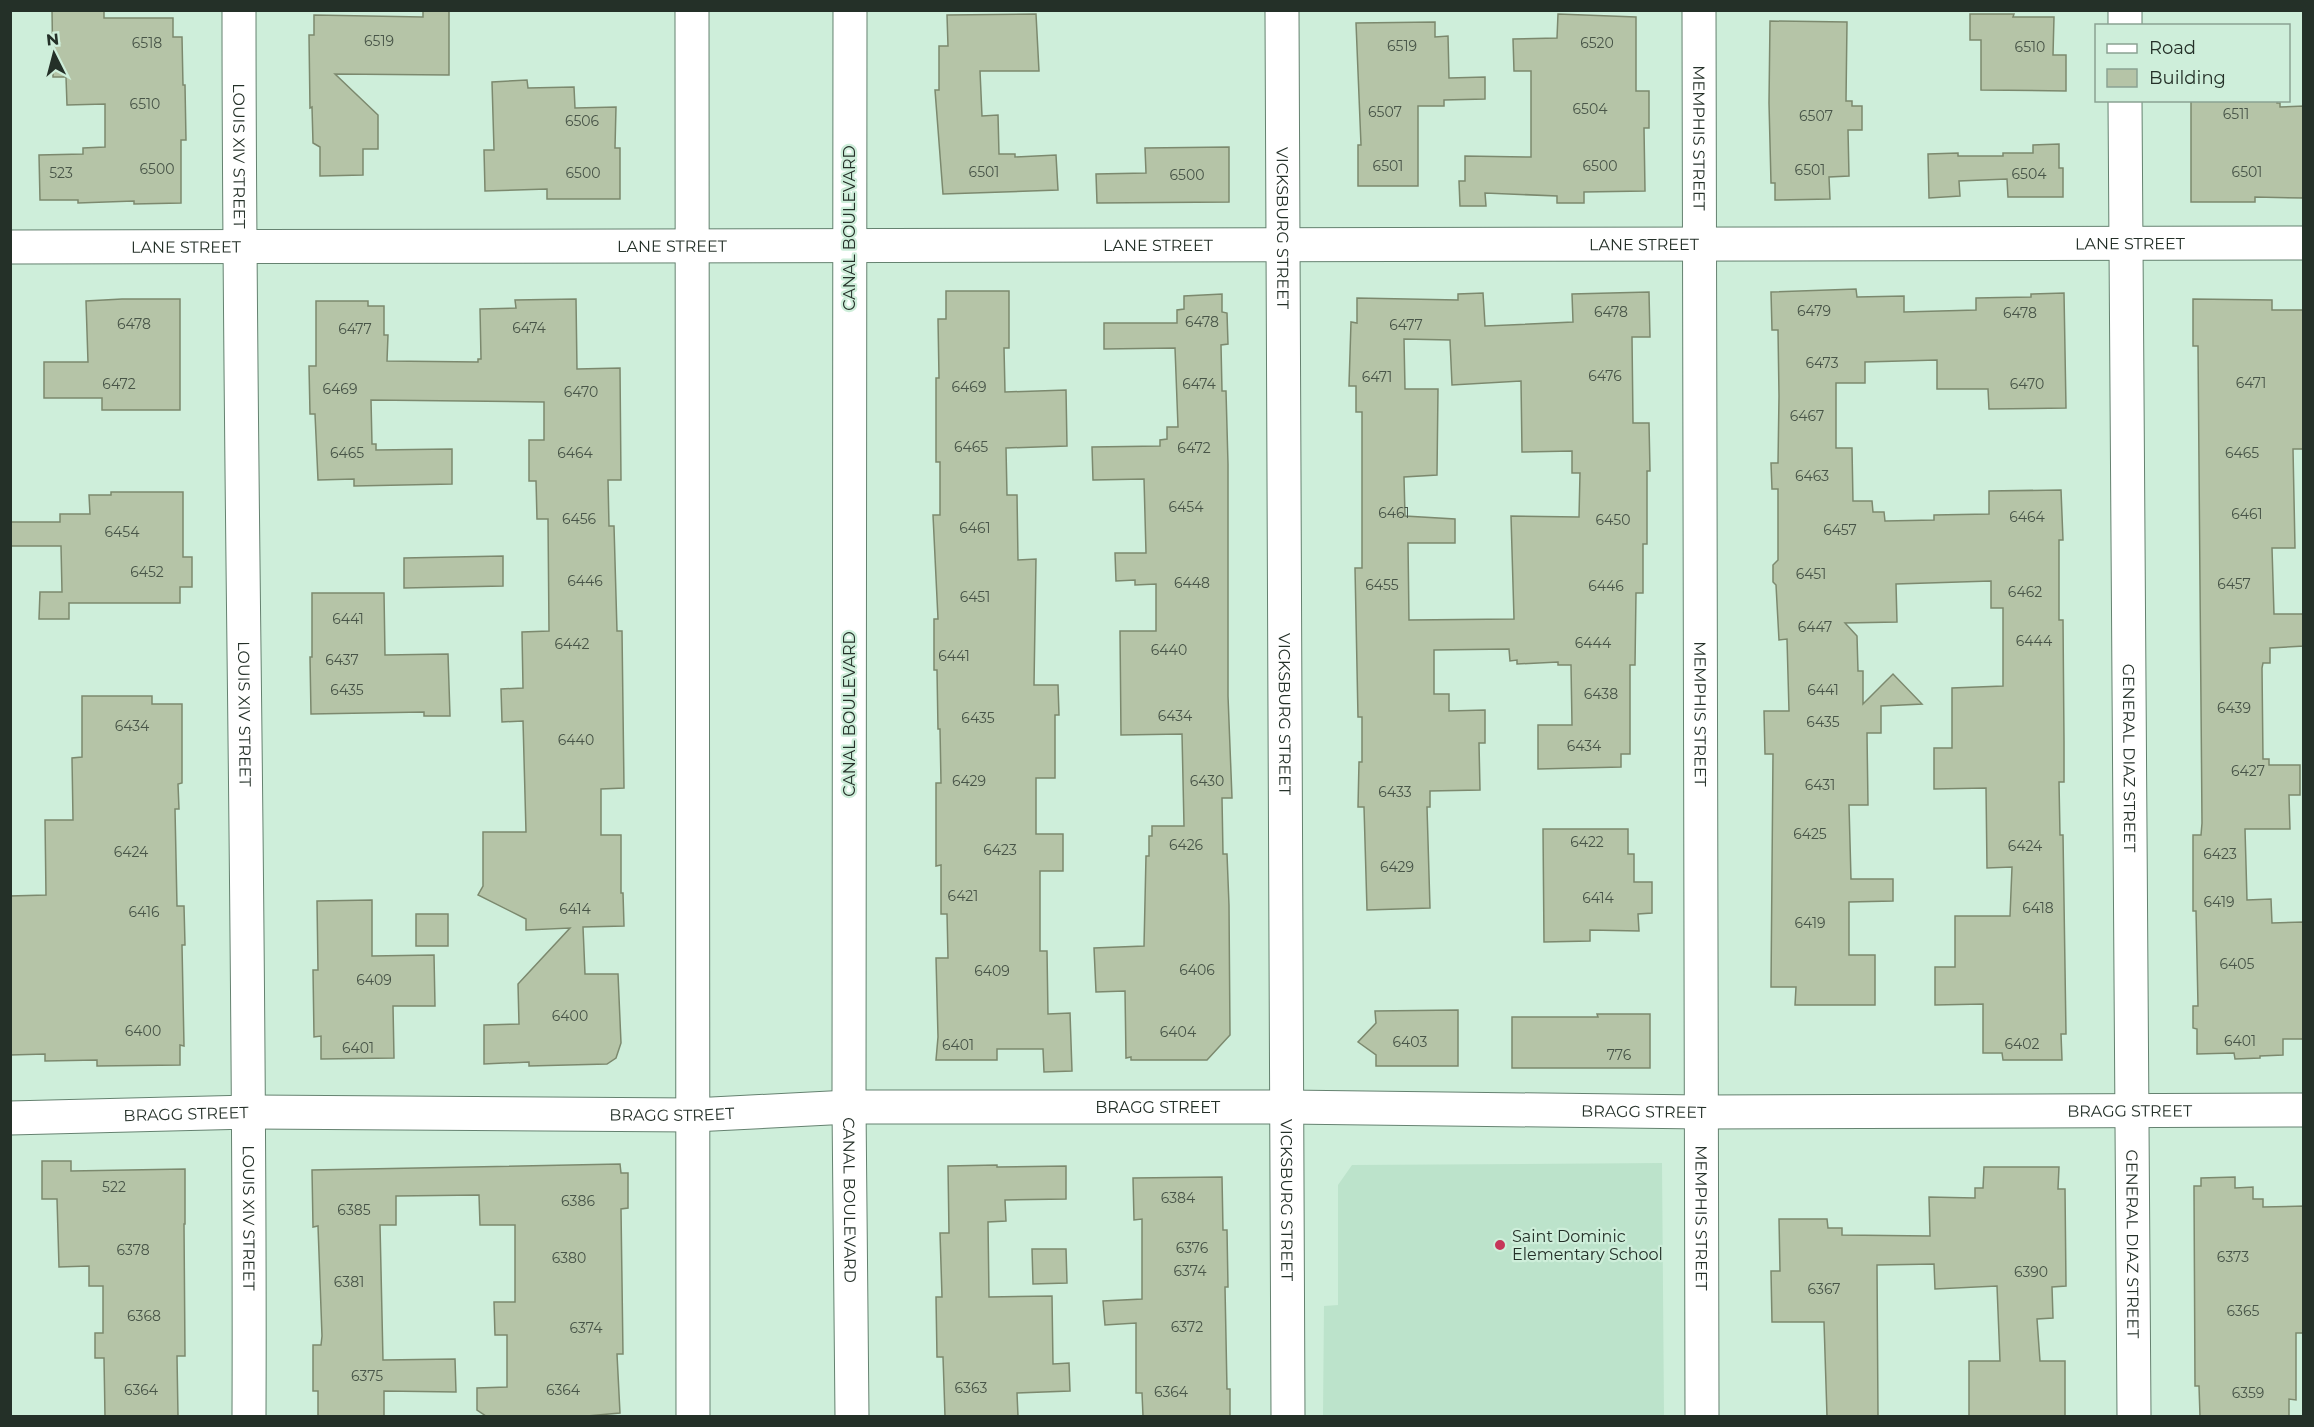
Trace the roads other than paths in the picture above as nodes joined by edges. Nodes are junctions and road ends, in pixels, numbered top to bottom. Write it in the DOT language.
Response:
graph roads {
  1 [pos="239,10"];
  2 [pos="692,10"];
  3 [pos="849,10"];
  4 [pos="1282,10"];
  5 [pos="1699,10"];
  6 [pos="2125,102"];
  7 [pos="2126,243"];
  8 [pos="2304,243"];
  9 [pos="1700,244"];
  10 [pos="1282,245"];
  11 [pos="692,246"];
  12 [pos="849,246"];
  13 [pos="239,247"];
  14 [pos="10,248"];
  15 [pos="849,1107"];
  16 [pos="1287,1107"];
  17 [pos="2131,1110"];
  18 [pos="2304,1110"];
  19 [pos="250,1112"];
  20 [pos="1702,1112"];
  21 [pos="693,1115"];
  22 [pos="10,1118"];
  23 [pos="249,1416"];
  24 [pos="693,1416"];
  25 [pos="852,1416"];
  26 [pos="1288,1416"];
  27 [pos="1702,1416"];
  28 [pos="2134,1416"];
  1 -- 13 [label="street, LOUIS XIV STREET"];
  2 -- 11 [label="street"];
  3 -- 12 [label="street, CANAL BOULEVARD"];
  4 -- 10 [label="street, VICKSBURG STREET"];
  5 -- 9 [label="street, MEMPHIS STREET"];
  6 -- 7 [label="street, GENERAL DIAZ STREET"];
  7 -- 8 [label="street, LANE STREET"];
  7 -- 9 [label="street, LANE STREET"];
  7 -- 17 [label="street, GENERAL DIAZ STREET"];
  9 -- 10 [label="street, LANE STREET"];
  9 -- 20 [label="street, MEMPHIS STREET"];
  10 -- 12 [label="street, LANE STREET"];
  10 -- 16 [label="street, VICKSBURG STREET"];
  11 -- 12 [label="street, LANE STREET"];
  11 -- 13 [label="street, LANE STREET"];
  11 -- 21 [label="street"];
  12 -- 15 [label="street, CANAL BOULEVARD"];
  13 -- 14 [label="street, LANE STREET"];
  13 -- 19 [label="street, LOUIS XIV STREET"];
  15 -- 16 [label="street, BRAGG STREET"];
  15 -- 21 [label="street, BRAGG STREET"];
  15 -- 25 [label="street, CANAL BOULEVARD"];
  16 -- 20 [label="street, BRAGG STREET"];
  16 -- 26 [label="street, VICKSBURG STREET"];
  17 -- 18 [label="street, BRAGG STREET"];
  17 -- 20 [label="street, BRAGG STREET"];
  17 -- 28 [label="street, GENERAL DIAZ STREET"];
  19 -- 21 [label="street, BRAGG STREET"];
  19 -- 22 [label="street, BRAGG STREET"];
  19 -- 23 [label="street, LOUIS XIV STREET"];
  20 -- 27 [label="street, MEMPHIS STREET"];
  21 -- 24 [label="street"];
}
